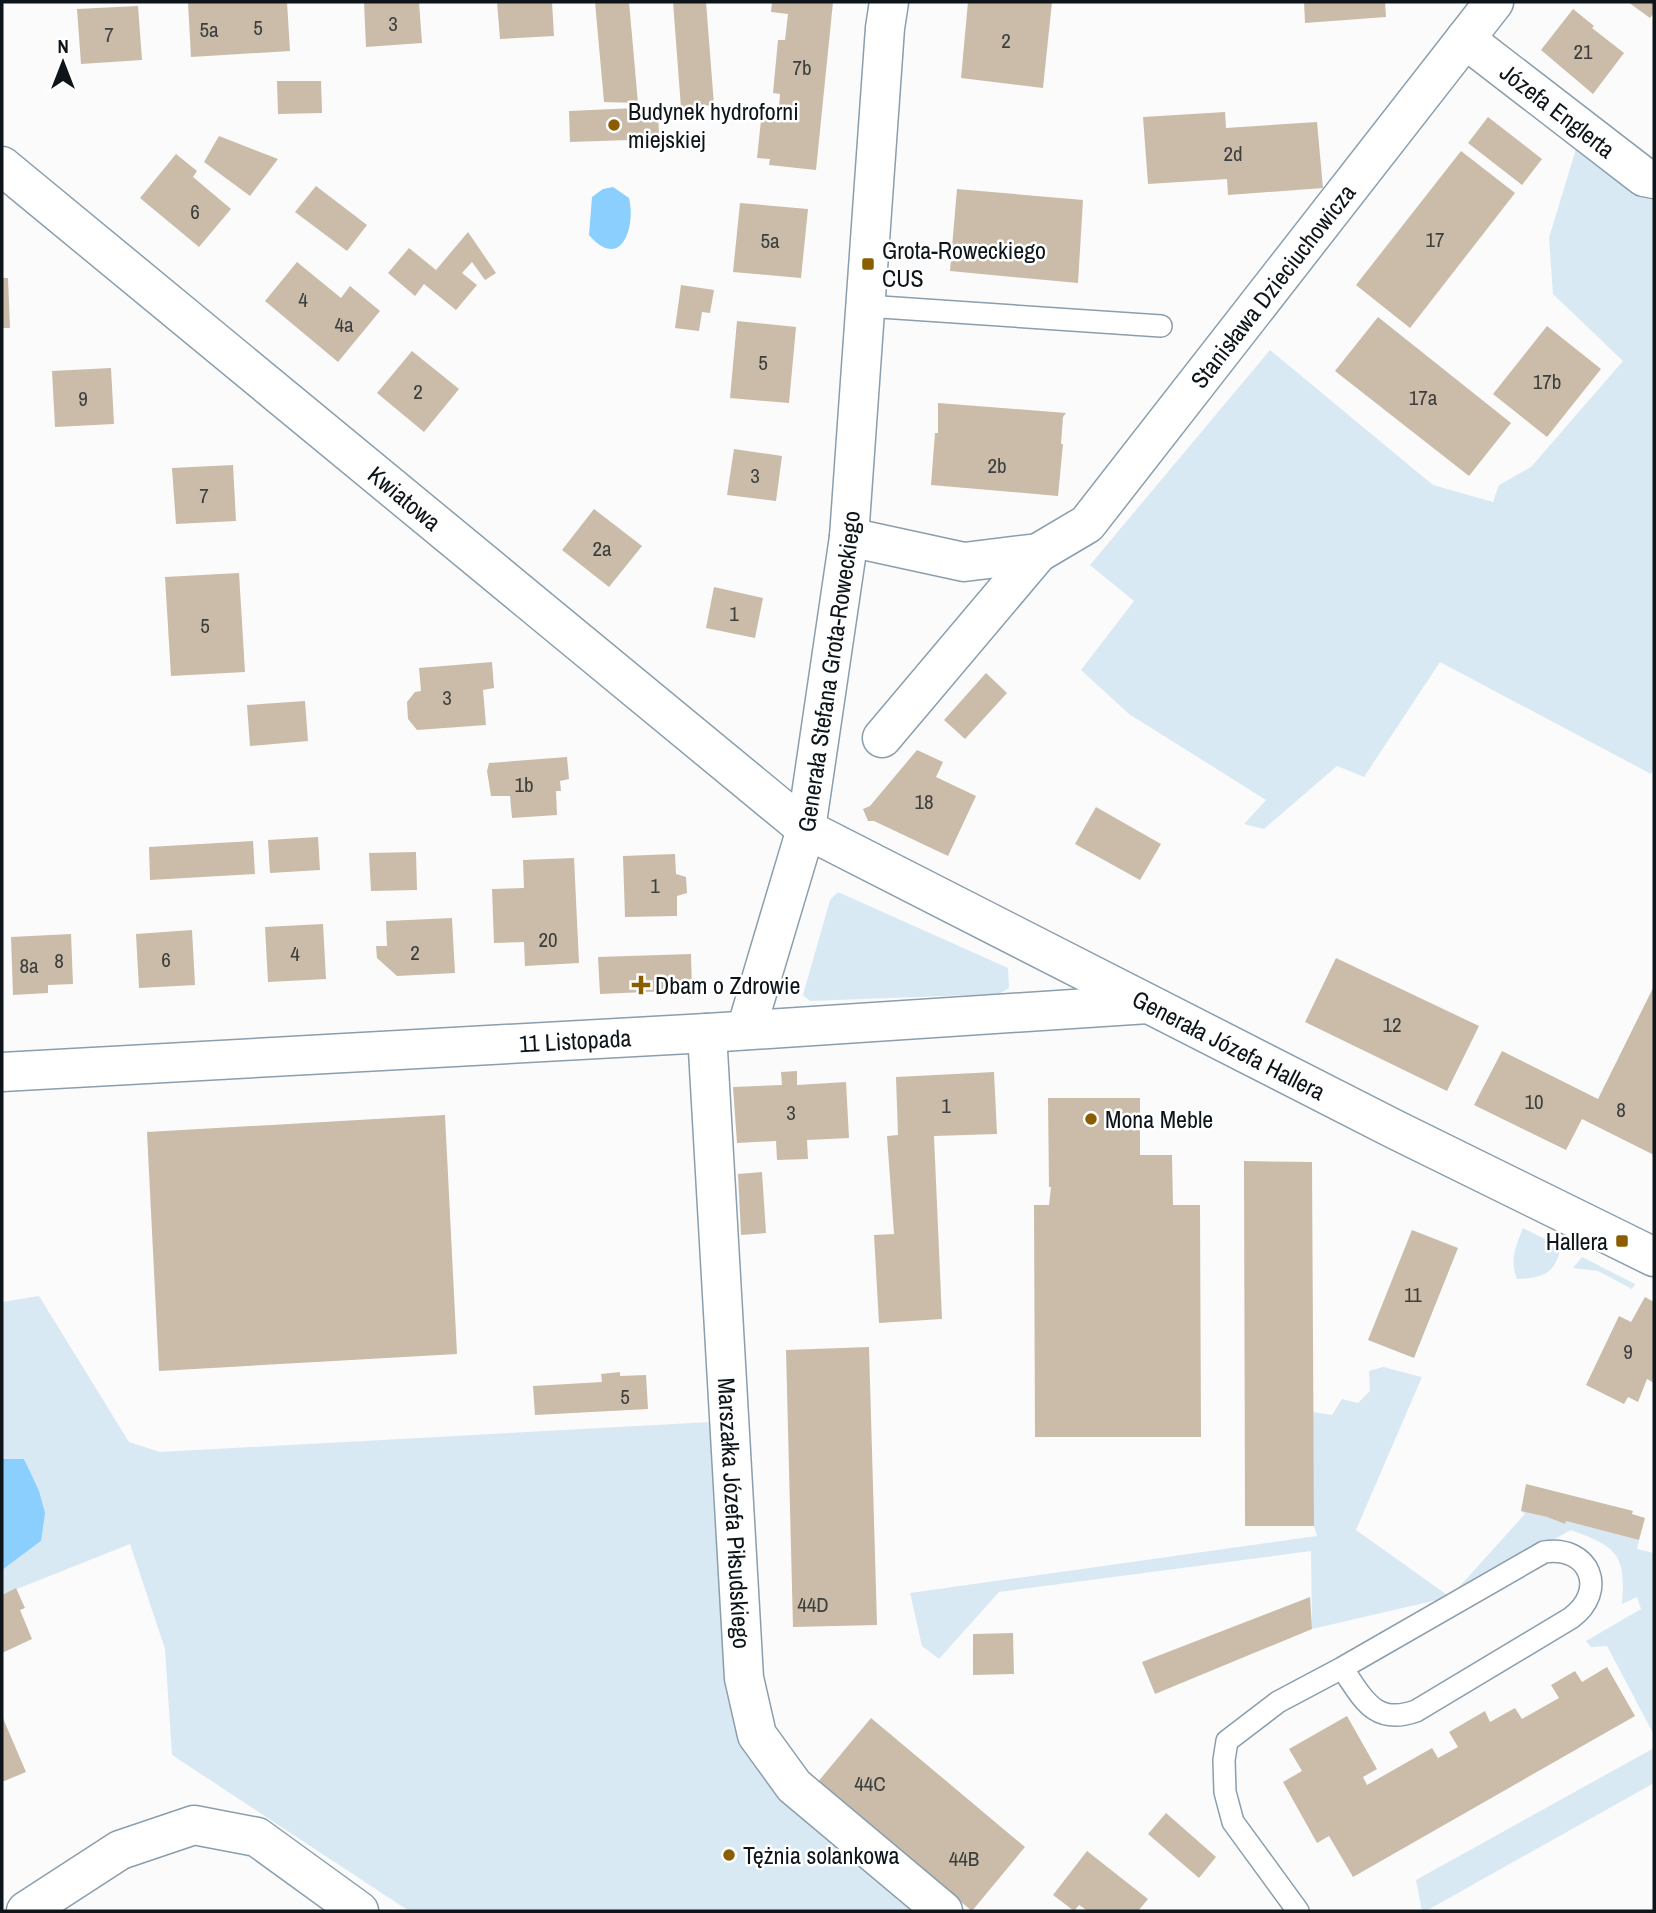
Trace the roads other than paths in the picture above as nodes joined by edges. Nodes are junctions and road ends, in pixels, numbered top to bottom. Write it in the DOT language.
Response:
graph roads {
  1 [pos="889,2"];
  2 [pos="1494,2"];
  3 [pos="1465,38"];
  4 [pos="2,166"];
  5 [pos="1654,179"];
  6 [pos="866,306"];
  7 [pos="1161,326"];
  8 [pos="849,537"];
  9 [pos="1038,553"];
  10 [pos="882,738"];
  11 [pos="806,829"];
  12 [pos="1148,1004"];
  13 [pos="746,1030"];
  14 [pos="707,1033"];
  15 [pos="2,1072"];
  16 [pos="1654,1257"];
  17 [pos="1342,1668"];
  18 [pos="26,1911"];
  19 [pos="359,1911"];
  20 [pos="943,1911"];
  21 [pos="1298,1911"];
  1 -- 6 [label="street, Generała Stefana Grota-Roweckiego"];
  2 -- 3 [label="street, Stanisława Dzieciuchowicza"];
  3 -- 5 [label="street, Józefa Englerta"];
  3 -- 9 [label="street, Stanisława Dzieciuchowicza"];
  4 -- 11 [label="street, Kwiatowa"];
  6 -- 7 [label="lane"];
  6 -- 8 [label="street, Generała Stefana Grota-Roweckiego"];
  8 -- 9 [label="street, Stanisława Dzieciuchowicza"];
  8 -- 11 [label="street, Generała Stefana Grota-Roweckiego"];
  9 -- 10 [label="street, Stanisława Dzieciuchowicza"];
  11 -- 12 [label="street, Generała Józefa Hallera"];
  11 -- 13 [label="street, Generała Stefana Grota-Roweckiego"];
  12 -- 13 [label="street, 11 Listopada"];
  12 -- 16 [label="street, Generała Józefa Hallera"];
  13 -- 14 [label="street, 11 Listopada"];
  14 -- 15 [label="street, 11 Listopada"];
  14 -- 20 [label="street, Marszałka Józefa Piłsudskiego"];
  17 -- 17 [label="lane"];
  17 -- 21 [label="lane"];
  18 -- 19 [label="street"];
}
